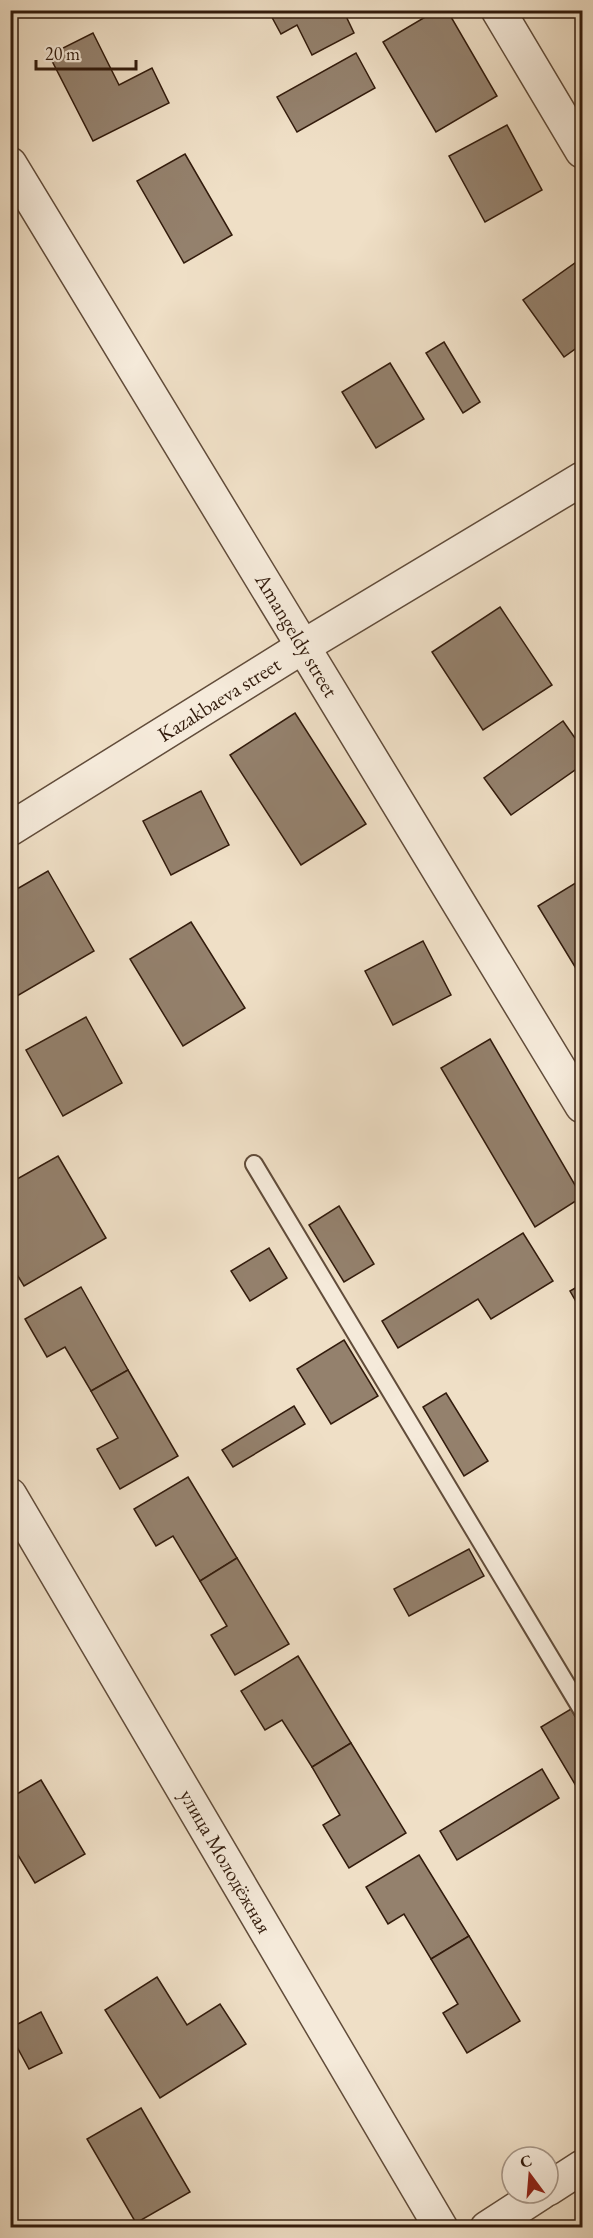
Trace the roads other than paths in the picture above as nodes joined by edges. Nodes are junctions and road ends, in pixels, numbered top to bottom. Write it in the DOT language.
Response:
graph roads {
  1 [pos="498,10"];
  2 [pos="582,151"];
  3 [pos="10,164"];
  4 [pos="582,479"];
  5 [pos="304,646"];
  6 [pos="10,829"];
  7 [pos="582,1106"];
  8 [pos="254,1164"];
  9 [pos="10,1495"];
  10 [pos="582,1710"];
  11 [pos="582,2167"];
  12 [pos="560,2181"];
  13 [pos="522,2205"];
  14 [pos="441,2228"];
  15 [pos="487,2228"];
  1 -- 2 [label="street"];
  3 -- 5 [label="street, Amangeldy street"];
  4 -- 5 [label="street, Kazakbaeva street"];
  5 -- 6 [label="street, Kazakbaeva street"];
  5 -- 7 [label="street, Amangeldy street"];
  8 -- 10 [label="lane"];
  9 -- 14 [label="street, улица Молодёжная"];
  11 -- 12 [label="street"];
  13 -- 15 [label="street"];
}
